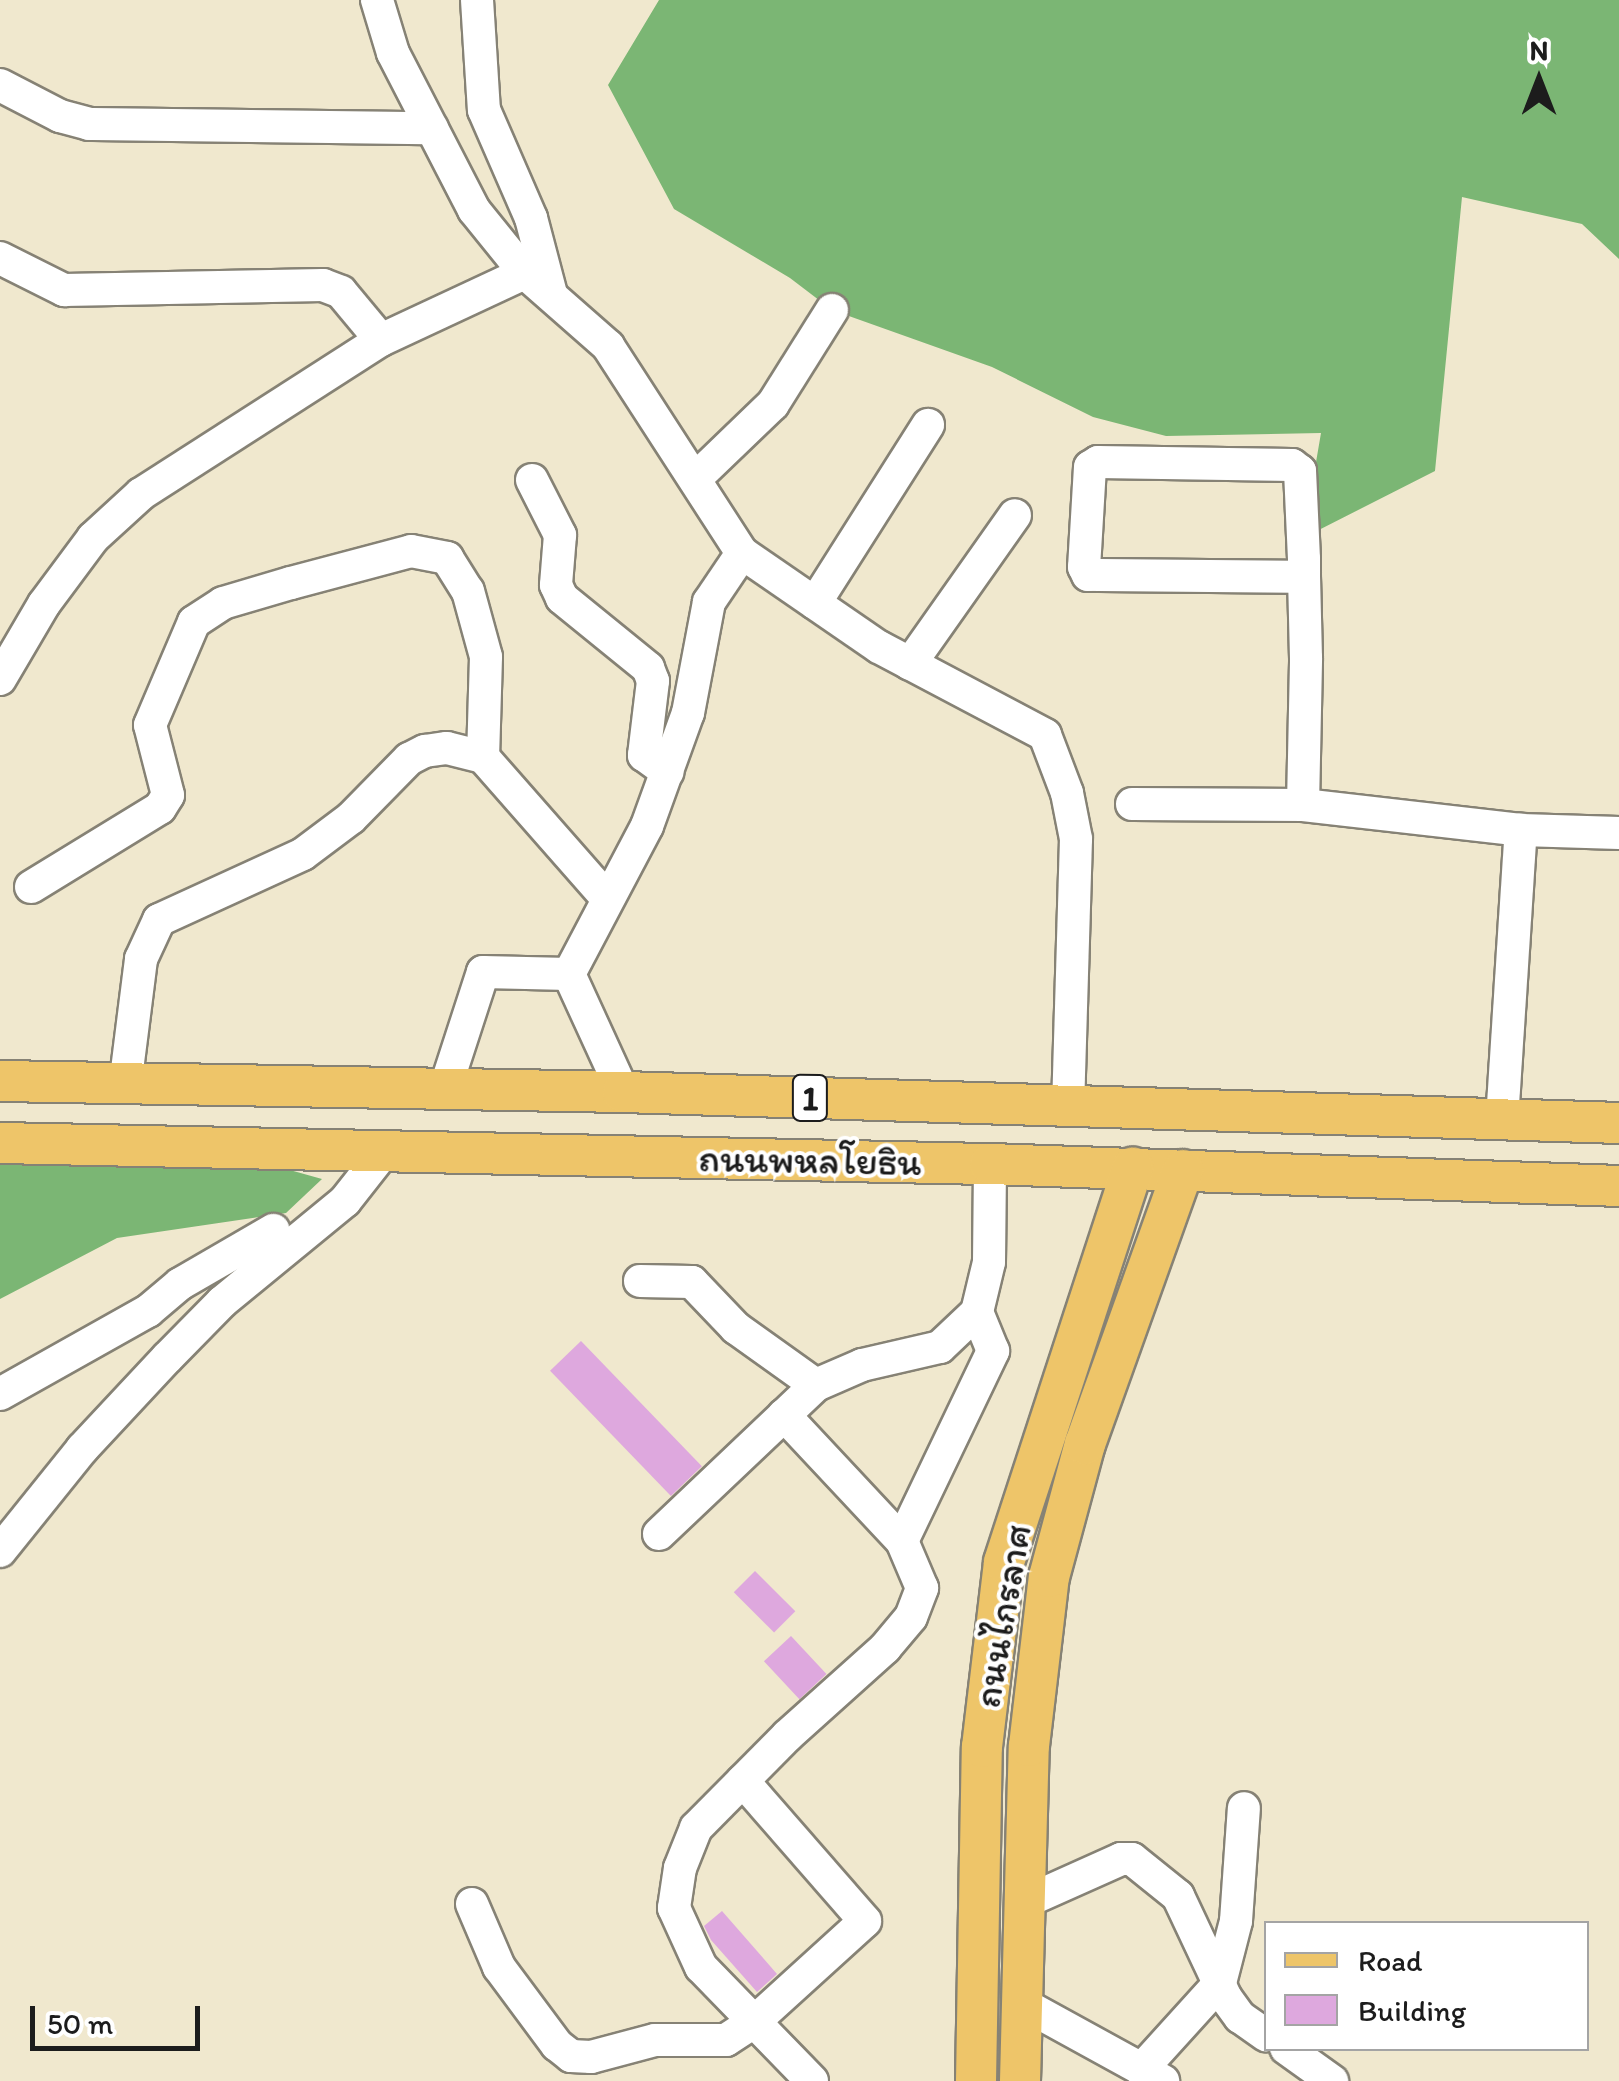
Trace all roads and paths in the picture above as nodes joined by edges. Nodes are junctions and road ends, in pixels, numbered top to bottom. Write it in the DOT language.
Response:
graph roads {
  1 [pos="377,0"];
  2 [pos="477,0"];
  3 [pos="0,86"];
  4 [pos="432,128"];
  5 [pos="0,258"];
  6 [pos="525,273"];
  7 [pos="551,294"];
  8 [pos="832,310"];
  9 [pos="382,340"];
  10 [pos="928,425"];
  11 [pos="695,479"];
  12 [pos="532,480"];
  13 [pos="1015,515"];
  14 [pos="742,553"];
  15 [pos="1304,577"];
  16 [pos="815,603"];
  17 [pos="910,664"];
  18 [pos="0,679"];
  19 [pos="483,757"];
  20 [pos="667,772"];
  21 [pos="1132,804"];
  22 [pos="1302,805"];
  23 [pos="1521,830"];
  24 [pos="1619,833"];
  25 [pos="31,887"];
  26 [pos="607,898"];
  27 [pos="569,974"];
  28 [pos="0,1081"];
  29 [pos="125,1086"];
  30 [pos="446,1088"];
  31 [pos="623,1092"];
  32 [pos="1068,1108"];
  33 [pos="1502,1120"];
  34 [pos="1619,1122"];
  35 [pos="0,1143"];
  36 [pos="382,1154"];
  37 [pos="990,1164"];
  38 [pos="1133,1168"];
  39 [pos="1183,1170"];
  40 [pos="1619,1186"];
  41 [pos="273,1230"];
  42 [pos="640,1281"];
  43 [pos="977,1312"];
  44 [pos="816,1386"];
  45 [pos="0,1394"];
  46 [pos="784,1415"];
  47 [pos="658,1534"];
  48 [pos="902,1541"];
  49 [pos="0,1551"];
  50 [pos="742,1782"];
  51 [pos="1244,1808"];
  52 [pos="1025,1902"];
  53 [pos="472,1904"];
  54 [pos="1220,1983"];
  55 [pos="1022,2004"];
  56 [pos="754,2022"];
  57 [pos="1264,2034"];
  58 [pos="1290,2051"];
  59 [pos="1152,2075"];
  60 [pos="812,2081"];
  61 [pos="976,2081"];
  62 [pos="1020,2081"];
  63 [pos="1332,2081"];
  1 -- 4 [label="street"];
  2 -- 7 [label="street"];
  3 -- 4 [label="street"];
  4 -- 6 [label="street"];
  5 -- 9 [label="street"];
  6 -- 7 [label="street"];
  6 -- 9 [label="street"];
  7 -- 11 [label="street"];
  8 -- 11 [label="street"];
  9 -- 18 [label="street"];
  10 -- 16 [label="street"];
  11 -- 14 [label="street"];
  12 -- 20 [label="street"];
  13 -- 17 [label="street"];
  14 -- 16 [label="street"];
  14 -- 20 [label="street"];
  15 -- 15 [label="street"];
  15 -- 22 [label="street"];
  16 -- 17 [label="street"];
  17 -- 32 [label="street"];
  19 -- 25 [label="street"];
  19 -- 26 [label="street"];
  19 -- 29 [label="street"];
  20 -- 26 [label="street"];
  21 -- 22 [label="street"];
  22 -- 23 [label="street"];
  23 -- 24 [label="street"];
  23 -- 33 [label="street"];
  26 -- 27 [label="street"];
  27 -- 30 [label="street"];
  27 -- 31 [label="street"];
  28 -- 29 [label="main road, ถนนพหลโยธิน / 1"];
  29 -- 30 [label="main road, ถนนพหลโยธิน / 1"];
  30 -- 31 [label="main road, ถนนพหลโยธิน / 1"];
  31 -- 32 [label="main road, ถนนพหลโยธิน / 1"];
  32 -- 33 [label="main road, ถนนพหลโยธิน / 1"];
  33 -- 34 [label="main road, ถนนพหลโยธิน / 1"];
  35 -- 36 [label="main road, ถนนพหลโยธิน / 1"];
  36 -- 37 [label="main road, ถนนพหลโยธิน / 1"];
  36 -- 49 [label="street"];
  37 -- 38 [label="main road, ถนนพหลโยธิน / 1"];
  37 -- 43 [label="street"];
  38 -- 39 [label="main road, ถนนพหลโยธิน / 1"];
  38 -- 61 [label="main road, ถนนไกรลาศ"];
  39 -- 40 [label="main road, ถนนพหลโยธิน / 1"];
  39 -- 52 [label="main road, ถนนไกรลาศ"];
  41 -- 45 [label="street"];
  42 -- 44 [label="street"];
  43 -- 44 [label="street"];
  43 -- 48 [label="street"];
  44 -- 46 [label="street"];
  46 -- 47 [label="street"];
  46 -- 48 [label="street"];
  48 -- 50 [label="street"];
  50 -- 56 [label="street"];
  50 -- 56 [label="street"];
  51 -- 54 [label="street"];
  52 -- 54 [label="street"];
  52 -- 55 [label="main road, ถนนไกรลาศ"];
  53 -- 56 [label="street"];
  54 -- 57 [label="street"];
  54 -- 59 [label="street"];
  55 -- 59 [label="street"];
  55 -- 62 [label="main road, ถนนไกรลาศ"];
  56 -- 60 [label="street"];
  58 -- 63 [label="street"];
}
